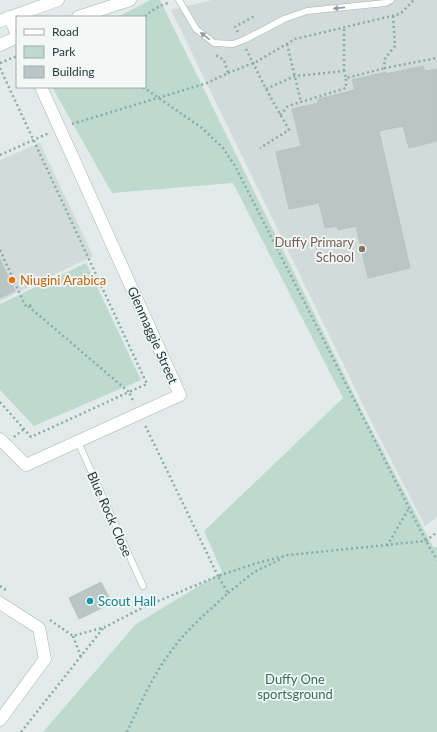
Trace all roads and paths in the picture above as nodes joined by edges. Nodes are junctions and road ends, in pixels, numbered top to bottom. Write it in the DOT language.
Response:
graph roads {
  1 [pos="58,0"];
  2 [pos="130,0"];
  3 [pos="391,0"];
  4 [pos="414,0"];
  5 [pos="176,1"];
  6 [pos="168,3"];
  7 [pos="172,8"];
  8 [pos="256,15"];
  9 [pos="81,16"];
  10 [pos="146,16"];
  11 [pos="393,16"];
  12 [pos="5,19"];
  13 [pos="344,27"];
  14 [pos="16,33"];
  15 [pos="16,37"];
  16 [pos="242,41"];
  17 [pos="286,44"];
  18 [pos="0,45"];
  19 [pos="210,52"];
  20 [pos="16,56"];
  21 [pos="437,58"];
  22 [pos="0,63"];
  23 [pos="253,64"];
  24 [pos="0,68"];
  25 [pos="385,68"];
  26 [pos="344,71"];
  27 [pos="228,73"];
  28 [pos="294,76"];
  29 [pos="346,78"];
  30 [pos="41,88"];
  31 [pos="144,88"];
  32 [pos="266,89"];
  33 [pos="157,97"];
  34 [pos="301,102"];
  35 [pos="280,114"];
  36 [pos="59,128"];
  37 [pos="33,139"];
  38 [pos="260,148"];
  39 [pos="0,154"];
  40 [pos="0,250"];
  41 [pos="33,305"];
  42 [pos="28,306"];
  43 [pos="129,392"];
  44 [pos="0,402"];
  45 [pos="139,414"];
  46 [pos="0,438"];
  47 [pos="78,442"];
  48 [pos="409,508"];
  49 [pos="437,532"];
  50 [pos="426,541"];
  51 [pos="386,546"];
  52 [pos="288,555"];
  53 [pos="437,560"];
  54 [pos="218,576"];
  55 [pos="0,586"];
  56 [pos="143,586"];
  57 [pos="228,593"];
  58 [pos="12,594"];
  59 [pos="0,603"];
  60 [pos="49,619"];
  61 [pos="104,627"];
  62 [pos="73,636"];
  63 [pos="81,657"];
  64 [pos="0,720"];
  65 [pos="22,732"];
  66 [pos="127,732"];
  1 -- 12 [label="street"];
  2 -- 9 [label="street"];
  3 -- 16 [label="lane, one-way"];
  4 -- 11 [label="path"];
  5 -- 6 [label="path"];
  16 -- 5 [label="lane, one-way"];
  6 -- 7 [label="path"];
  6 -- 10 [label="path"];
  8 -- 16 [label="path"];
  11 -- 13 [label="path"];
  11 -- 25 [label="path"];
  12 -- 14 [label="street"];
  13 -- 17 [label="path"];
  13 -- 26 [label="path"];
  15 -- 18 [label="street"];
  16 -- 23 [label="path"];
  17 -- 23 [label="path"];
  17 -- 28 [label="path"];
  19 -- 27 [label="path"];
  20 -- 22 [label="path"];
  21 -- 25 [label="path"];
  23 -- 27 [label="path"];
  23 -- 32 [label="path"];
  24 -- 37 [label="path"];
  25 -- 29 [label="path"];
  26 -- 28 [label="path"];
  26 -- 29 [label="path"];
  27 -- 33 [label="path"];
  28 -- 32 [label="path"];
  28 -- 34 [label="path"];
  29 -- 34 [label="path"];
  30 -- 36 [label="street, Glenmaggie Street"];
  31 -- 33 [label="path"];
  32 -- 35 [label="path"];
  33 -- 36 [label="path"];
  33 -- 48 [label="path"];
  34 -- 35 [label="path"];
  35 -- 38 [label="path"];
  36 -- 37 [label="path"];
  36 -- 45 [label="street, Glenmaggie Street"];
  37 -- 39 [label="path"];
  37 -- 43 [label="path"];
  40 -- 42 [label="path"];
  41 -- 42 [label="path"];
  42 -- 43 [label="path"];
  43 -- 44 [label="path"];
  43 -- 45 [label="path"];
  45 -- 47 [label="street, Glenmaggie Street"];
  45 -- 54 [label="path"];
  46 -- 47 [label="street, Glenmaggie Street"];
  47 -- 56 [label="lane, Blue Rock Close"];
  48 -- 50 [label="path"];
  48 -- 51 [label="path"];
  49 -- 50 [label="path"];
  50 -- 51 [label="path"];
  50 -- 53 [label="path"];
  51 -- 52 [label="path"];
  52 -- 54 [label="path"];
  52 -- 57 [label="path"];
  54 -- 57 [label="path"];
  54 -- 61 [label="path"];
  55 -- 58 [label="path"];
  57 -- 66 [label="path"];
  59 -- 64 [label="street"];
  60 -- 62 [label="path"];
  61 -- 62 [label="path"];
  61 -- 63 [label="path"];
  62 -- 63 [label="path"];
  63 -- 65 [label="path"];
}
